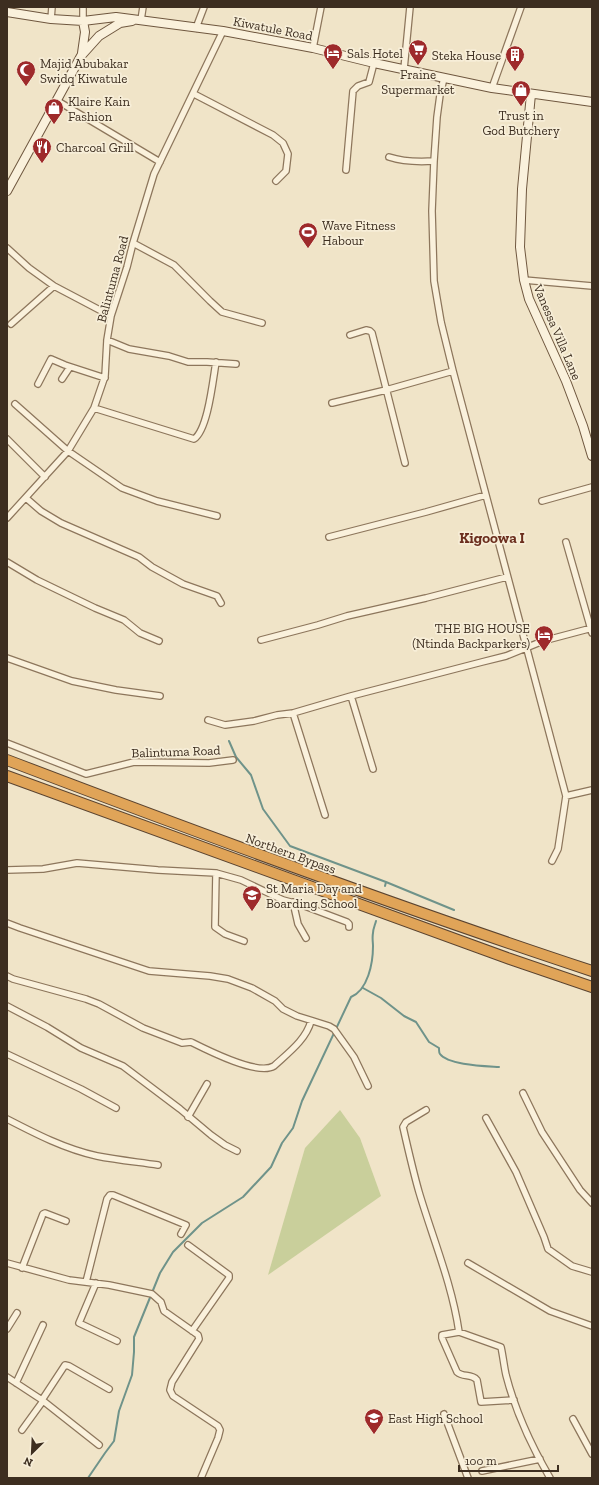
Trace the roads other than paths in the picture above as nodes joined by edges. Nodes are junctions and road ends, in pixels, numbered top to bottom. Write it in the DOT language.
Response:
graph roads {
  1 [pos="52,7"];
  2 [pos="83,7"];
  3 [pos="143,7"];
  4 [pos="204,7"];
  5 [pos="321,7"];
  6 [pos="410,7"];
  7 [pos="521,7"];
  8 [pos="7,12"];
  9 [pos="51,19"];
  10 [pos="141,20"];
  11 [pos="83,21"];
  12 [pos="196,28"];
  13 [pos="223,31"];
  14 [pos="313,48"];
  15 [pos="81,56"];
  16 [pos="374,63"];
  17 [pos="404,70"];
  18 [pos="444,78"];
  19 [pos="492,88"];
  20 [pos="194,94"];
  21 [pos="531,94"];
  22 [pos="56,100"];
  23 [pos="592,102"];
  24 [pos="389,158"];
  25 [pos="434,161"];
  26 [pos="160,162"];
  27 [pos="346,170"];
  28 [pos="276,181"];
  29 [pos="7,191"];
  30 [pos="133,243"];
  31 [pos="7,248"];
  32 [pos="524,280"];
  33 [pos="54,286"];
  34 [pos="592,286"];
  35 [pos="111,316"];
  36 [pos="262,323"];
  37 [pos="11,324"];
  38 [pos="350,335"];
  39 [pos="107,340"];
  40 [pos="216,362"];
  41 [pos="236,364"];
  42 [pos="70,367"];
  43 [pos="453,371"];
  44 [pos="104,378"];
  45 [pos="62,379"];
  46 [pos="38,384"];
  47 [pos="386,390"];
  48 [pos="332,403"];
  49 [pos="15,404"];
  50 [pos="94,408"];
  51 [pos="7,439"];
  52 [pos="68,451"];
  53 [pos="592,456"];
  54 [pos="405,463"];
  55 [pos="45,478"];
  56 [pos="592,487"];
  57 [pos="486,496"];
  58 [pos="26,498"];
  59 [pos="542,501"];
  60 [pos="218,516"];
  61 [pos="7,518"];
  62 [pos="328,536"];
  63 [pos="566,542"];
  64 [pos="7,562"];
  65 [pos="506,577"];
  66 [pos="221,603"];
  67 [pos="592,630"];
  68 [pos="261,640"];
  69 [pos="159,641"];
  70 [pos="526,647"];
  71 [pos="7,658"];
  72 [pos="160,696"];
  73 [pos="351,696"];
  74 [pos="293,713"];
  75 [pos="208,720"];
  76 [pos="7,743"];
  77 [pos="7,760"];
  78 [pos="233,760"];
  79 [pos="372,769"];
  80 [pos="7,776"];
  81 [pos="592,790"];
  82 [pos="566,796"];
  83 [pos="324,815"];
  84 [pos="552,861"];
  85 [pos="7,870"];
  86 [pos="216,873"];
  87 [pos="293,902"];
  88 [pos="7,923"];
  89 [pos="349,927"];
  90 [pos="306,938"];
  91 [pos="244,941"];
  92 [pos="592,971"];
  93 [pos="7,976"];
  94 [pos="592,986"];
  95 [pos="7,1006"];
  96 [pos="311,1021"];
  97 [pos="7,1054"];
  98 [pos="207,1084"];
  99 [pos="368,1086"];
  100 [pos="523,1093"];
  101 [pos="116,1108"];
  102 [pos="426,1110"];
  103 [pos="188,1116"];
  104 [pos="486,1118"];
  105 [pos="7,1119"];
  106 [pos="238,1151"];
  107 [pos="158,1165"];
  108 [pos="592,1203"];
  109 [pos="66,1221"];
  110 [pos="181,1234"];
  111 [pos="188,1245"];
  112 [pos="7,1263"];
  113 [pos="468,1263"];
  114 [pos="22,1268"];
  115 [pos="592,1272"];
  116 [pos="86,1282"];
  117 [pos="96,1283"];
  118 [pos="16,1312"];
  119 [pos="43,1324"];
  120 [pos="592,1326"];
  121 [pos="7,1329"];
  122 [pos="192,1331"];
  123 [pos="459,1332"];
  124 [pos="117,1341"];
  125 [pos="7,1377"];
  126 [pos="16,1383"];
  127 [pos="109,1390"];
  128 [pos="514,1400"];
  129 [pos="42,1401"];
  130 [pos="444,1414"];
  131 [pos="573,1419"];
  132 [pos="22,1430"];
  133 [pos="99,1445"];
  134 [pos="592,1454"];
  135 [pos="540,1460"];
  136 [pos="482,1470"];
  137 [pos="201,1478"];
  138 [pos="468,1478"];
  139 [pos="550,1478"];
  1 -- 9 [label="street"];
  2 -- 11 [label="street"];
  3 -- 10 [label="street"];
  4 -- 12 [label="street"];
  5 -- 14 [label="street"];
  6 -- 17 [label="street"];
  7 -- 19 [label="street"];
  8 -- 9 [label="main road, Kiwatule Road"];
  9 -- 11 [label="main road, Kiwatule Road"];
  10 -- 11 [label="main road, Kiwatule Road"];
  10 -- 12 [label="main road, Kiwatule Road"];
  10 -- 15 [label="main road"];
  11 -- 15 [label="main road"];
  12 -- 13 [label="main road, Kiwatule Road"];
  13 -- 14 [label="main road, Kiwatule Road"];
  13 -- 20 [label="street, Balintuma Road"];
  14 -- 16 [label="main road, Kiwatule Road"];
  15 -- 22 [label="main road"];
  16 -- 17 [label="main road, Kiwatule Road"];
  16 -- 27 [label="street"];
  17 -- 18 [label="main road, Kiwatule Road"];
  18 -- 19 [label="main road, Kiwatule Road"];
  18 -- 25 [label="street"];
  19 -- 21 [label="main road, Kiwatule Road"];
  20 -- 26 [label="street, Balintuma Road"];
  20 -- 28 [label="street"];
  21 -- 23 [label="main road, Kiwatule Road"];
  21 -- 32 [label="main road, Vanessa Villa Lane"];
  22 -- 26 [label="street"];
  22 -- 29 [label="main road"];
  24 -- 25 [label="street"];
  25 -- 43 [label="street"];
  26 -- 30 [label="street, Balintuma Road"];
  30 -- 35 [label="street, Balintuma Road"];
  30 -- 36 [label="street"];
  31 -- 33 [label="street"];
  32 -- 34 [label="street"];
  32 -- 53 [label="main road, Vanessa Villa Lane"];
  33 -- 35 [label="street"];
  33 -- 37 [label="street"];
  35 -- 39 [label="street, Balintuma Road"];
  38 -- 47 [label="street"];
  39 -- 40 [label="street"];
  39 -- 44 [label="street, Balintuma Road"];
  40 -- 41 [label="street"];
  40 -- 50 [label="street"];
  42 -- 44 [label="street"];
  42 -- 45 [label="street"];
  42 -- 46 [label="street"];
  43 -- 47 [label="street"];
  43 -- 57 [label="street"];
  44 -- 50 [label="street, Balintuma Road"];
  47 -- 48 [label="street"];
  47 -- 54 [label="street"];
  49 -- 52 [label="street"];
  50 -- 52 [label="street, Balintuma Road"];
  51 -- 55 [label="street"];
  52 -- 55 [label="street, Balintuma Road"];
  52 -- 60 [label="street"];
  55 -- 58 [label="street, Balintuma Road"];
  56 -- 59 [label="street"];
  57 -- 62 [label="street"];
  57 -- 65 [label="street"];
  58 -- 61 [label="street, Balintuma Road"];
  58 -- 66 [label="street"];
  63 -- 67 [label="street"];
  64 -- 69 [label="street"];
  65 -- 68 [label="street"];
  65 -- 70 [label="street"];
  67 -- 70 [label="street"];
  70 -- 73 [label="street"];
  70 -- 82 [label="street"];
  71 -- 72 [label="street"];
  73 -- 74 [label="street"];
  73 -- 79 [label="street"];
  74 -- 75 [label="street"];
  74 -- 83 [label="street"];
  76 -- 78 [label="street, Balintuma Road"];
  77 -- 92 [label="highway, Northern Bypass"];
  80 -- 94 [label="highway, Northern Bypass"];
  81 -- 82 [label="street"];
  82 -- 84 [label="street"];
  85 -- 86 [label="street"];
  86 -- 87 [label="street"];
  86 -- 91 [label="street"];
  87 -- 89 [label="street"];
  87 -- 90 [label="street"];
  88 -- 96 [label="street"];
  93 -- 96 [label="street"];
  95 -- 103 [label="street"];
  96 -- 99 [label="street"];
  97 -- 101 [label="street"];
  98 -- 103 [label="street"];
  100 -- 108 [label="street"];
  102 -- 123 [label="street"];
  103 -- 106 [label="street"];
  104 -- 115 [label="street"];
  105 -- 107 [label="street"];
  109 -- 114 [label="street"];
  110 -- 116 [label="street"];
  111 -- 122 [label="street"];
  112 -- 114 [label="street"];
  113 -- 120 [label="street"];
  114 -- 116 [label="street"];
  116 -- 117 [label="street"];
  117 -- 122 [label="street"];
  117 -- 124 [label="street"];
  118 -- 121 [label="street"];
  119 -- 126 [label="street"];
  122 -- 137 [label="street"];
  123 -- 128 [label="street"];
  123 -- 128 [label="street"];
  125 -- 126 [label="street"];
  126 -- 129 [label="street"];
  127 -- 129 [label="street"];
  128 -- 135 [label="street"];
  129 -- 132 [label="street"];
  129 -- 133 [label="street"];
  130 -- 138 [label="street"];
  131 -- 134 [label="street"];
  135 -- 136 [label="street"];
  135 -- 139 [label="street"];
}
